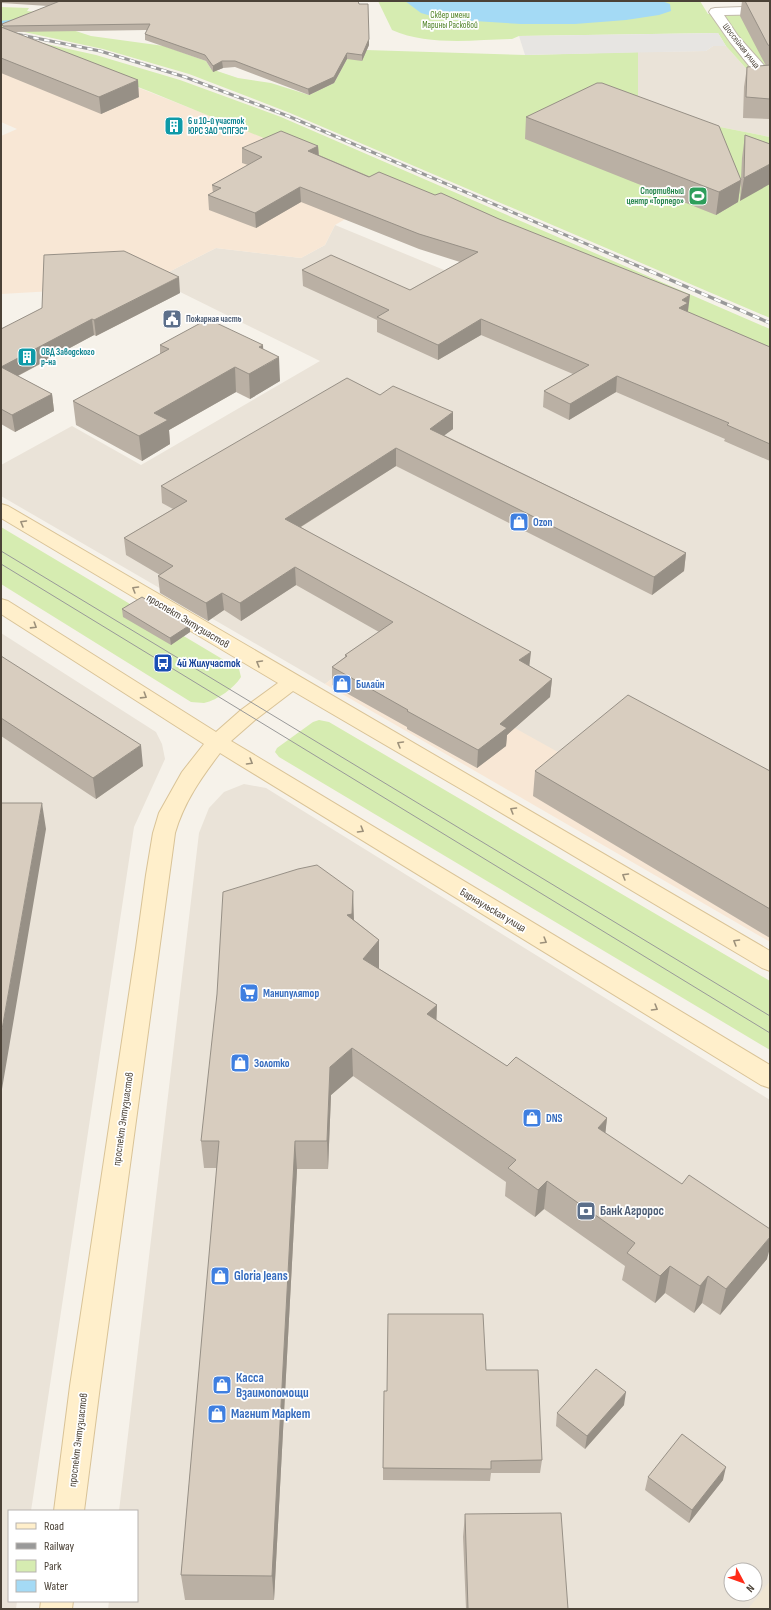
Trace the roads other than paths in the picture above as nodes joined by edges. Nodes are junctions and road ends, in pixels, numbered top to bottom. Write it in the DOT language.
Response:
graph roads {
  1 [pos="770,10"];
  2 [pos="770,76"];
  3 [pos="1,510"];
  4 [pos="1,605"];
  5 [pos="292,682"];
  6 [pos="217,742"];
  7 [pos="770,962"];
  8 [pos="770,1078"];
  9 [pos="69,1510"];
  1 -- 2 [label="street, Шоссейная улица"];
  5 -- 3 [label="main road, проспект Энтузиастов, one-way"];
  4 -- 6 [label="main road, one-way"];
  5 -- 6 [label="main road, проспект Энтузиастов"];
  7 -- 5 [label="main road, one-way"];
  6 -- 8 [label="main road, Барнаульская улица, one-way"];
  6 -- 9 [label="main road, проспект Энтузиастов"];
}
